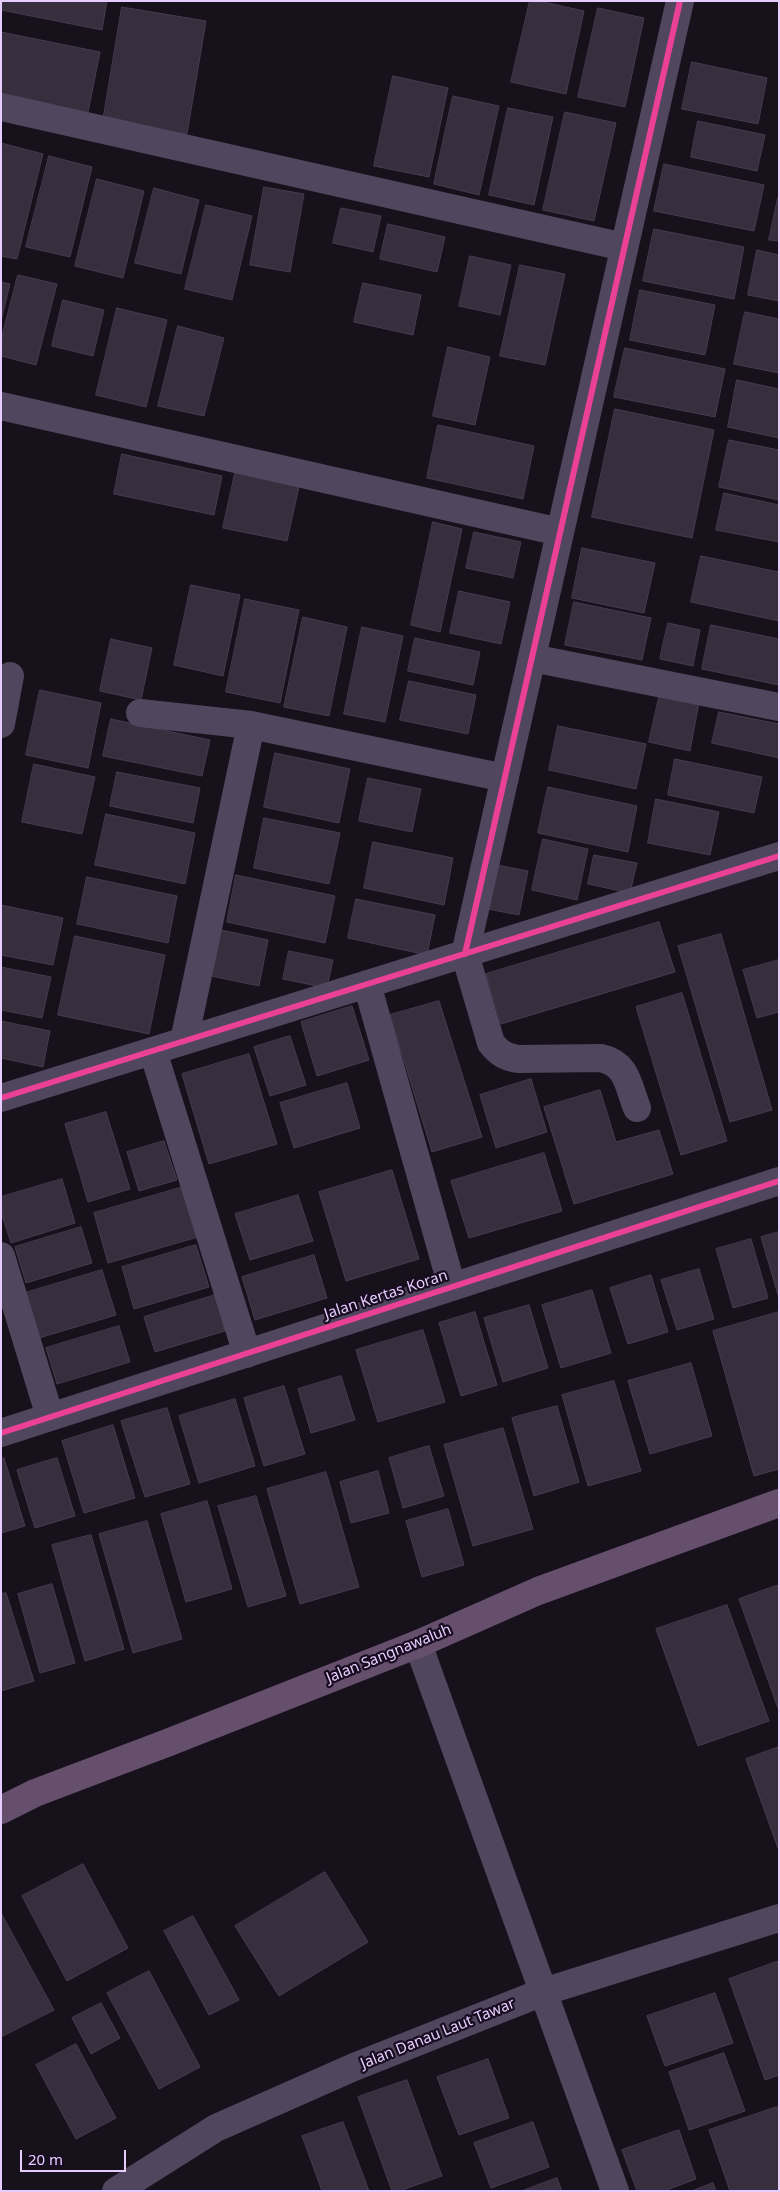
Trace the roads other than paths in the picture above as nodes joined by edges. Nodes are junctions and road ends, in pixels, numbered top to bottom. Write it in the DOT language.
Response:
graph roads {
  1 [pos="680,1"];
  2 [pos="1,107"];
  3 [pos="624,247"];
  4 [pos="1,406"];
  5 [pos="560,532"];
  6 [pos="532,658"];
  7 [pos="10,676"];
  8 [pos="779,708"];
  9 [pos="140,712"];
  10 [pos="1,724"];
  11 [pos="251,725"];
  12 [pos="505,778"];
  13 [pos="779,856"];
  14 [pos="465,954"];
  15 [pos="367,984"];
  16 [pos="184,1041"];
  17 [pos="153,1051"];
  18 [pos="1,1098"];
  19 [pos="637,1108"];
  20 [pos="779,1181"];
  21 [pos="1,1256"];
  22 [pos="452,1287"];
  23 [pos="246,1354"];
  24 [pos="50,1417"];
  25 [pos="1,1433"];
  26 [pos="779,1503"];
  27 [pos="418,1644"];
  28 [pos="1,1810"];
  29 [pos="779,1918"];
  30 [pos="543,1992"];
  31 [pos="116,2191"];
  32 [pos="615,2191"];
  1 -- 3 [label="street"];
  2 -- 3 [label="street"];
  3 -- 5 [label="street"];
  4 -- 5 [label="street"];
  5 -- 6 [label="street"];
  6 -- 8 [label="street"];
  6 -- 12 [label="street"];
  7 -- 10 [label="street"];
  9 -- 11 [label="street"];
  11 -- 12 [label="street"];
  11 -- 16 [label="street"];
  12 -- 14 [label="street"];
  13 -- 14 [label="street"];
  14 -- 15 [label="street"];
  14 -- 19 [label="street"];
  15 -- 16 [label="street"];
  15 -- 22 [label="street"];
  16 -- 17 [label="street"];
  17 -- 18 [label="street"];
  17 -- 23 [label="street"];
  20 -- 22 [label="street, Jalan Kertas Koran"];
  21 -- 24 [label="street"];
  22 -- 23 [label="street, Jalan Kertas Koran"];
  23 -- 24 [label="street, Jalan Kertas Koran"];
  24 -- 25 [label="street, Jalan Kertas Koran"];
  26 -- 27 [label="main road, Jalan Sangnawaluh"];
  27 -- 28 [label="main road, Jalan Sangnawaluh"];
  27 -- 30 [label="street"];
  29 -- 30 [label="street, Jalan Danau Laut Tawar"];
  30 -- 31 [label="street, Jalan Danau Laut Tawar"];
  30 -- 32 [label="street"];
}
